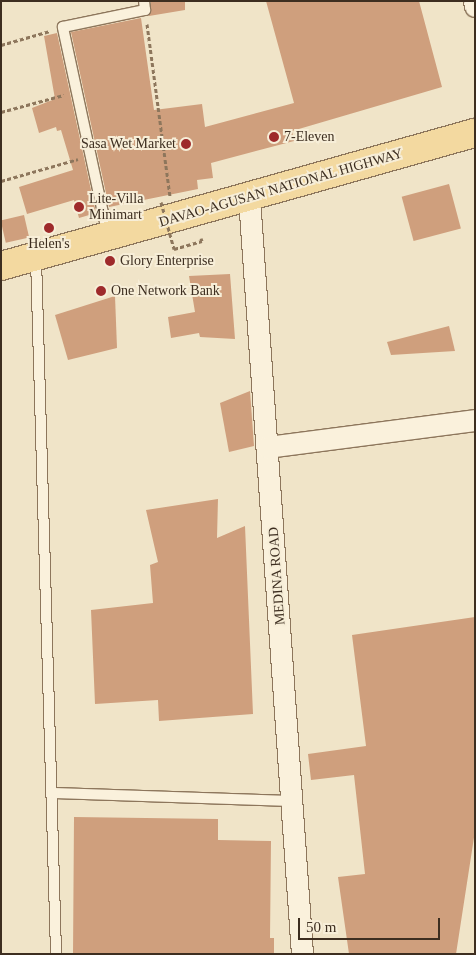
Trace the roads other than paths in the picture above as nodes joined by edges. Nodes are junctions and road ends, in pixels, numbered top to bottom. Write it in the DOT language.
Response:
graph roads {
  1 [pos="474,1"];
  2 [pos="144,6"];
  3 [pos="475,6"];
  4 [pos="475,133"];
  5 [pos="249,198"];
  6 [pos="108,237"];
  7 [pos="36,257"];
  8 [pos="1,266"];
  9 [pos="475,420"];
  10 [pos="267,447"];
  11 [pos="52,793"];
  12 [pos="292,801"];
  13 [pos="56,954"];
  14 [pos="302,954"];
  1 -- 3 [label="street"];
  2 -- 6 [label="lane"];
  4 -- 5 [label="main road, DAVAO-AGUSAN NATIONAL HIGHWAY"];
  5 -- 6 [label="main road, DAVAO-AGUSAN NATIONAL HIGHWAY"];
  5 -- 10 [label="street, MEDINA ROAD"];
  6 -- 7 [label="main road, DAVAO-AGUSAN NATIONAL HIGHWAY"];
  7 -- 8 [label="main road, DAVAO-AGUSAN NATIONAL HIGHWAY"];
  7 -- 11 [label="lane"];
  9 -- 10 [label="street"];
  10 -- 12 [label="street, MEDINA ROAD"];
  11 -- 12 [label="lane"];
  11 -- 13 [label="lane"];
  12 -- 14 [label="street, MEDINA ROAD"];
}
